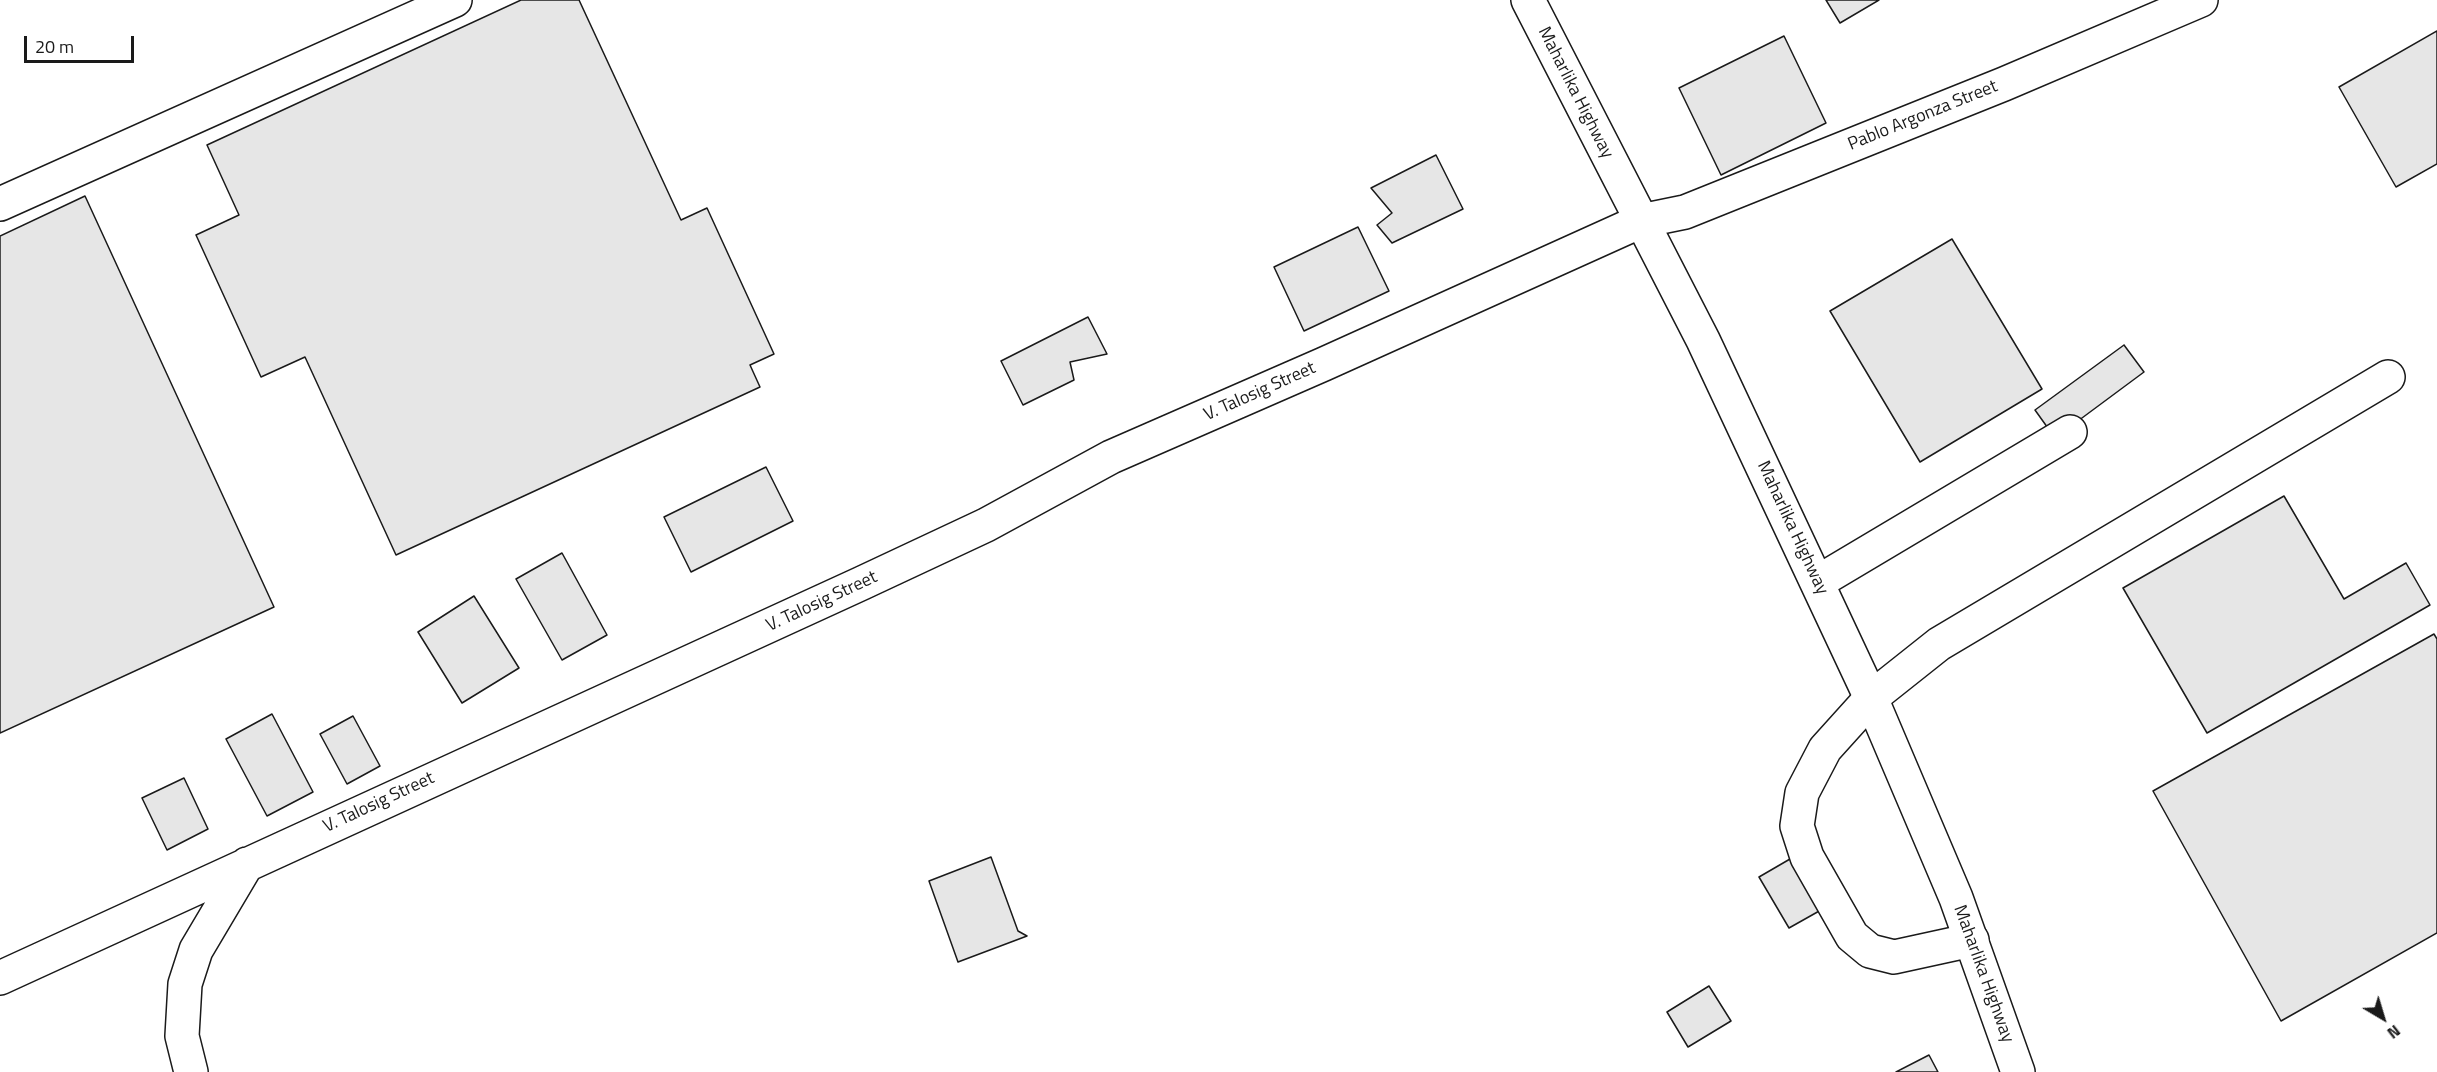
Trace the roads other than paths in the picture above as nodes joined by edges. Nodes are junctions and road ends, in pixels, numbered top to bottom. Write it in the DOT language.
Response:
graph roads {
  1 [pos="455,0"];
  2 [pos="1528,0"];
  3 [pos="2200,0"];
  4 [pos="0,204"];
  5 [pos="1641,221"];
  6 [pos="2388,377"];
  7 [pos="2070,432"];
  8 [pos="1818,582"];
  9 [pos="1871,698"];
  10 [pos="247,864"];
  11 [pos="1972,940"];
  12 [pos="0,978"];
  13 [pos="191,1072"];
  14 [pos="2018,1072"];
  1 -- 4 [label="main road"];
  2 -- 5 [label="main road, Maharlika Highway"];
  3 -- 5 [label="main road, Pablo Argonza Street"];
  5 -- 8 [label="main road, Maharlika Highway"];
  5 -- 10 [label="main road, V. Talosig Street"];
  6 -- 9 [label="main road"];
  7 -- 8 [label="main road"];
  8 -- 9 [label="main road, Maharlika Highway"];
  9 -- 11 [label="main road, Maharlika Highway"];
  9 -- 11 [label="main road"];
  10 -- 12 [label="main road, V. Talosig Street"];
  10 -- 13 [label="main road"];
  11 -- 14 [label="main road, Maharlika Highway"];
}
